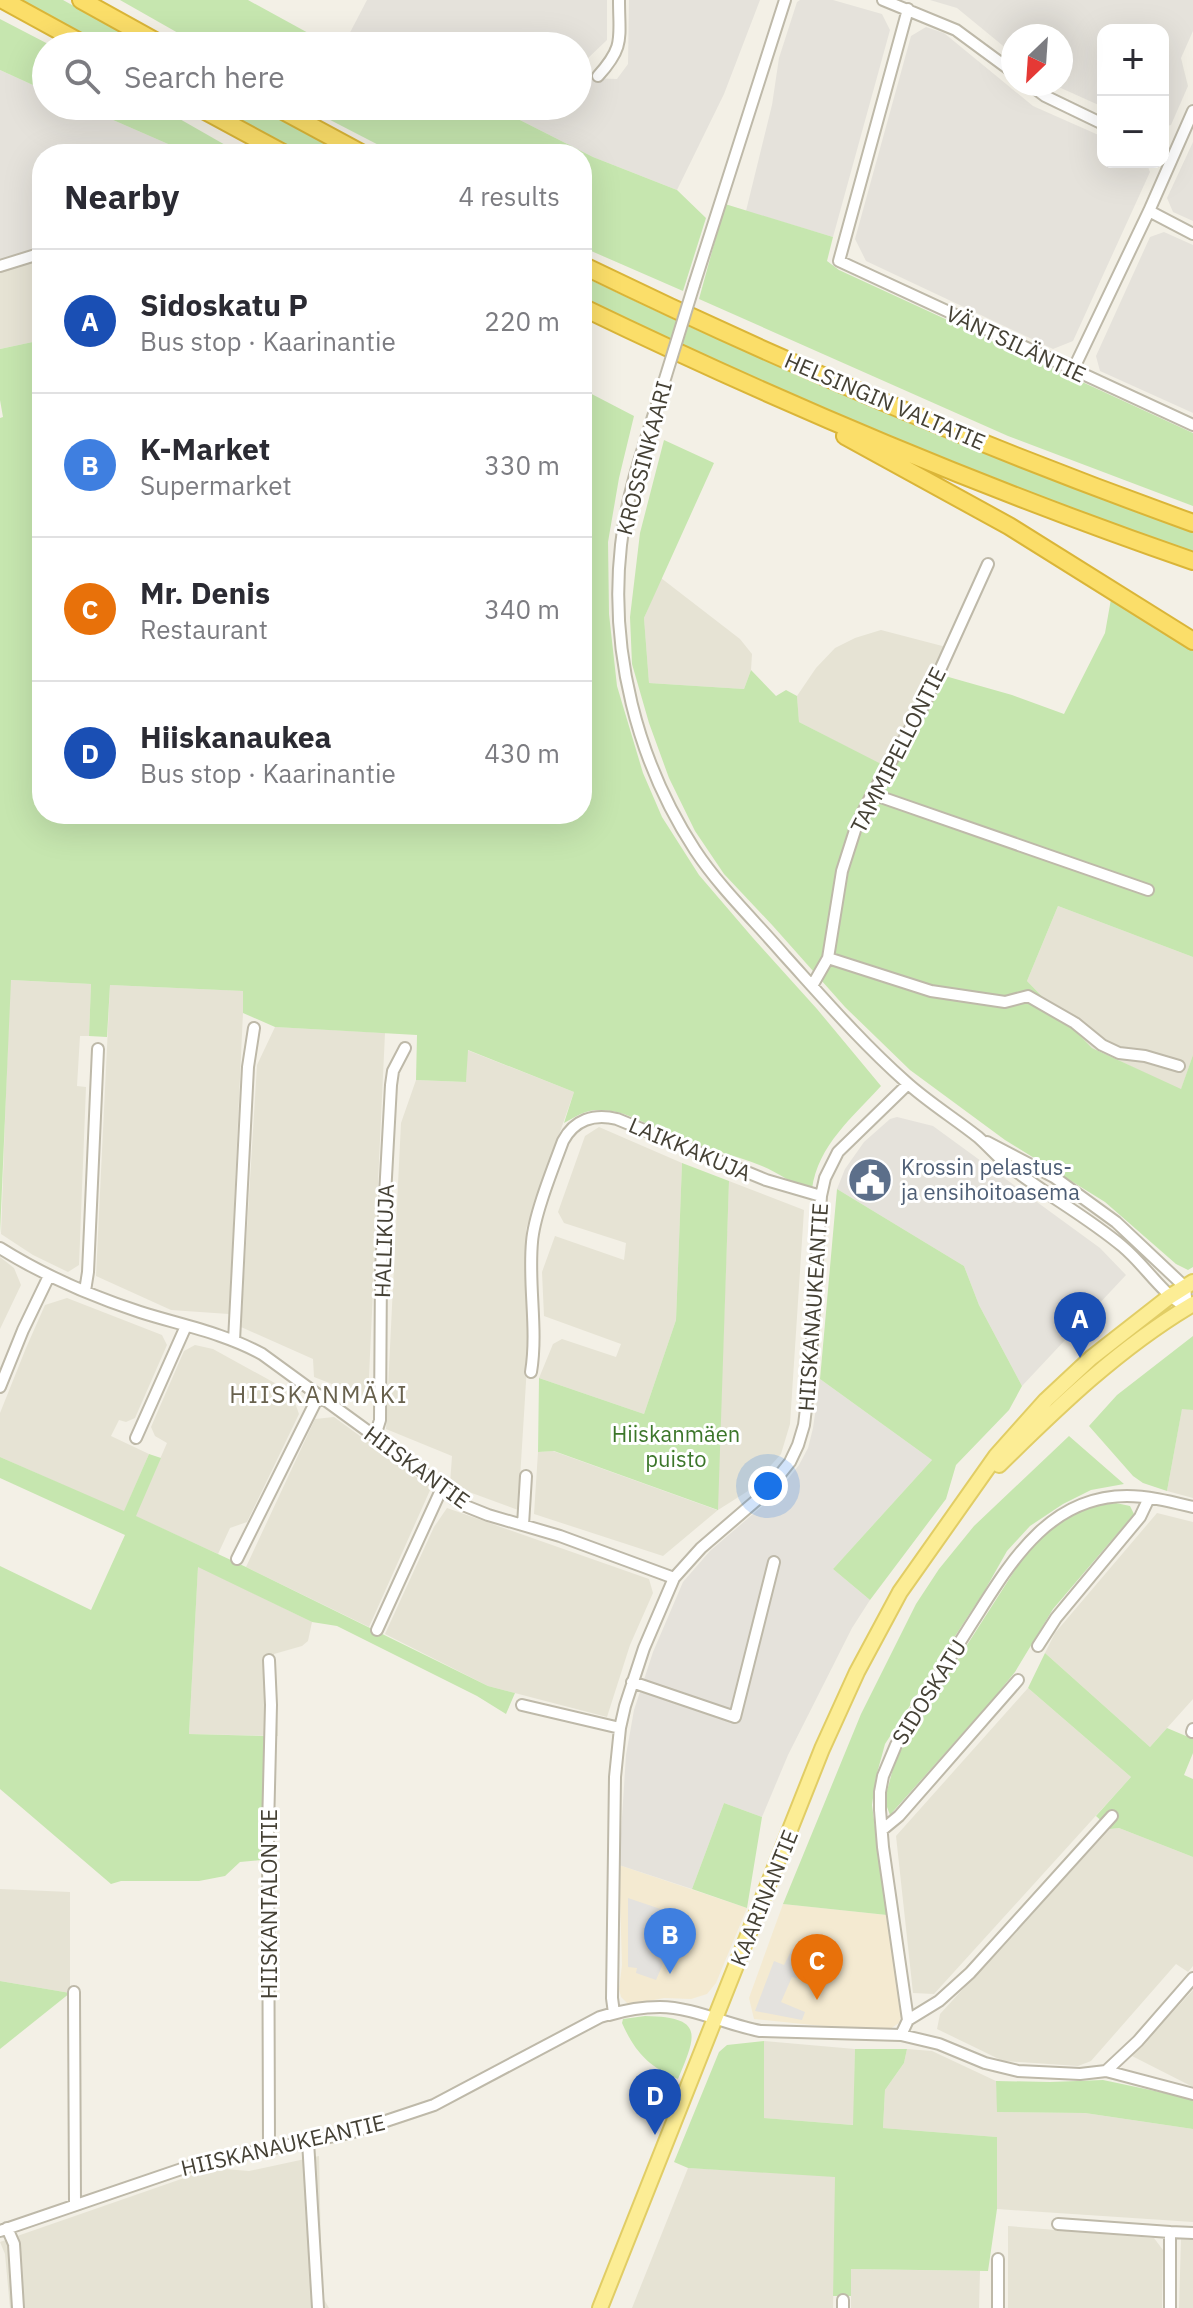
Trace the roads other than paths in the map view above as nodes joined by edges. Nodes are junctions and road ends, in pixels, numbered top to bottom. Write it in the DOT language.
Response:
graph roads {
  1 [pos="3,0"];
  2 [pos="81,0"];
  3 [pos="619,0"];
  4 [pos="785,0"];
  5 [pos="883,0"];
  6 [pos="908,9"];
  7 [pos="61,32"];
  8 [pos="139,32"];
  9 [pos="1001,63"];
  10 [pos="598,76"];
  11 [pos="1045,96"];
  12 [pos="1193,111"];
  13 [pos="222,120"];
  14 [pos="300,120"];
  15 [pos="1097,121"];
  16 [pos="266,144"];
  17 [pos="344,144"];
  18 [pos="1169,152"];
  19 [pos="1163,168"];
  20 [pos="1149,211"];
  21 [pos="1193,234"];
  22 [pos="32,256"];
  23 [pos="0,266"];
  24 [pos="592,270"];
  25 [pos="592,312"];
  26 [pos="1073,370"];
  27 [pos="781,400"];
  28 [pos="1193,425"];
  29 [pos="1192,522"];
  30 [pos="1193,561"];
  31 [pos="988,564"];
  32 [pos="1193,641"];
  33 [pos="872,794"];
  34 [pos="1148,890"];
  35 [pos="828,958"];
  36 [pos="812,986"];
  37 [pos="254,1028"];
  38 [pos="405,1048"];
  39 [pos="98,1049"];
  40 [pos="1179,1066"];
  41 [pos="908,1084"];
  42 [pos="978,1138"];
  43 [pos="821,1196"];
  44 [pos="0,1248"];
  45 [pos="49,1276"];
  46 [pos="1189,1285"];
  47 [pos="85,1291"];
  48 [pos="1169,1297"];
  49 [pos="1190,1306"];
  50 [pos="186,1326"];
  51 [pos="234,1341"];
  52 [pos="531,1372"];
  53 [pos="0,1387"];
  54 [pos="319,1395"];
  55 [pos="375,1436"];
  56 [pos="136,1438"];
  57 [pos="526,1476"];
  58 [pos="442,1488"];
  59 [pos="1149,1498"];
  60 [pos="960,1506"];
  61 [pos="1193,1507"];
  62 [pos="523,1525"];
  63 [pos="237,1559"];
  64 [pos="774,1562"];
  65 [pos="674,1578"];
  66 [pos="377,1630"];
  67 [pos="1038,1646"];
  68 [pos="269,1660"];
  69 [pos="1018,1680"];
  70 [pos="632,1682"];
  71 [pos="522,1705"];
  72 [pos="620,1728"];
  73 [pos="1112,1816"];
  74 [pos="882,1830"];
  75 [pos="1193,1978"];
  76 [pos="74,1992"];
  77 [pos="600,2017"];
  78 [pos="716,2020"];
  79 [pos="908,2020"];
  80 [pos="901,2035"];
  81 [pos="1106,2071"];
  82 [pos="1193,2094"];
  83 [pos="308,2141"];
  84 [pos="269,2148"];
  85 [pos="75,2204"];
  86 [pos="1058,2224"];
  87 [pos="4,2230"];
  88 [pos="1170,2232"];
  89 [pos="1193,2233"];
  90 [pos="998,2259"];
  91 [pos="18,2308"];
  92 [pos="318,2308"];
  93 [pos="600,2308"];
  94 [pos="998,2308"];
  95 [pos="1170,2308"];
  1 -- 7 [label="highway"];
  2 -- 8 [label="highway"];
  3 -- 10 [label="street"];
  4 -- 36 [label="street, KROSSINKAARI, bridge"];
  5 -- 6 [label="street"];
  6 -- 9 [label="street"];
  6 -- 26 [label="street, VÄNTSILÄNTIE"];
  11 -- 15 [label="street"];
  12 -- 18 [label="street"];
  13 -- 16 [label="highway"];
  14 -- 17 [label="highway"];
  19 -- 20 [label="street"];
  20 -- 21 [label="street"];
  20 -- 26 [label="street"];
  22 -- 23 [label="street"];
  24 -- 29 [label="highway, HELSINGIN VALTATIE"];
  25 -- 27 [label="highway, HELSINGIN VALTATIE"];
  26 -- 28 [label="street, VÄNTSILÄNTIE"];
  27 -- 30 [label="highway, HELSINGIN VALTATIE"];
  27 -- 32 [label="highway"];
  31 -- 33 [label="street, TAMMIPELLONTIE"];
  33 -- 34 [label="street"];
  33 -- 35 [label="street, TAMMIPELLONTIE"];
  35 -- 36 [label="street, TAMMIPELLONTIE"];
  35 -- 40 [label="street"];
  36 -- 41 [label="street, KROSSINKAARI"];
  37 -- 51 [label="street"];
  38 -- 55 [label="street, HALLIKUJA"];
  39 -- 47 [label="street"];
  41 -- 42 [label="street, KROSSINKAARI"];
  41 -- 43 [label="street, HIISKANAUKEANTIE"];
  42 -- 46 [label="street, KROSSINKAARI"];
  42 -- 48 [label="street, KROSSINKAARI"];
  43 -- 52 [label="street, LAIKKAKUJA"];
  43 -- 65 [label="street, HIISKANAUKEANTIE"];
  44 -- 45 [label="street, HIISKANTIE"];
  45 -- 47 [label="street, HIISKANTIE"];
  45 -- 53 [label="street"];
  46 -- 48 [label="main road, KAARINANTIE"];
  46 -- 49 [label="street"];
  47 -- 50 [label="street, HIISKANTIE"];
  48 -- 49 [label="street, KROSSINKAARI"];
  48 -- 60 [label="main road, KAARINANTIE"];
  49 -- 60 [label="main road, KAARINANTIE"];
  50 -- 51 [label="street, HIISKANTIE"];
  50 -- 56 [label="street"];
  51 -- 54 [label="street, HIISKANTIE"];
  54 -- 55 [label="street, HIISKANTIE"];
  54 -- 63 [label="street"];
  55 -- 58 [label="street, HIISKANTIE"];
  57 -- 62 [label="street"];
  58 -- 62 [label="street, HIISKANTIE"];
  58 -- 66 [label="street"];
  59 -- 61 [label="street, SIDOSKATU"];
  59 -- 67 [label="street"];
  59 -- 74 [label="street, SIDOSKATU"];
  60 -- 78 [label="main road, KAARINANTIE"];
  62 -- 65 [label="street, HIISKANTIE"];
  64 -- 70 [label="street"];
  65 -- 70 [label="street, HIISKANAUKEANTIE"];
  68 -- 84 [label="street, HIISKANTALONTIE"];
  69 -- 74 [label="street"];
  70 -- 72 [label="street, HIISKANAUKEANTIE"];
  71 -- 72 [label="street"];
  72 -- 77 [label="street, HIISKANAUKEANTIE"];
  73 -- 79 [label="street"];
  74 -- 79 [label="street, SIDOSKATU"];
  75 -- 81 [label="street"];
  76 -- 85 [label="street"];
  77 -- 78 [label="street, HIISKANAUKEANTIE"];
  77 -- 83 [label="street, HIISKANAUKEANTIE"];
  78 -- 80 [label="street, HIISKANAUKEANTIE"];
  78 -- 93 [label="main road, KAARINANTIE"];
  79 -- 80 [label="street"];
  80 -- 81 [label="street, HIISKANAUKEANTIE"];
  81 -- 82 [label="street, HIISKANAUKEANTIE"];
  83 -- 84 [label="street, HIISKANAUKEANTIE"];
  83 -- 92 [label="street"];
  84 -- 85 [label="street, HIISKANAUKEANTIE"];
  85 -- 87 [label="street, HIISKANAUKEANTIE"];
  86 -- 88 [label="street"];
  87 -- 91 [label="street"];
  88 -- 89 [label="street"];
  88 -- 95 [label="street"];
  90 -- 94 [label="street"];
}
